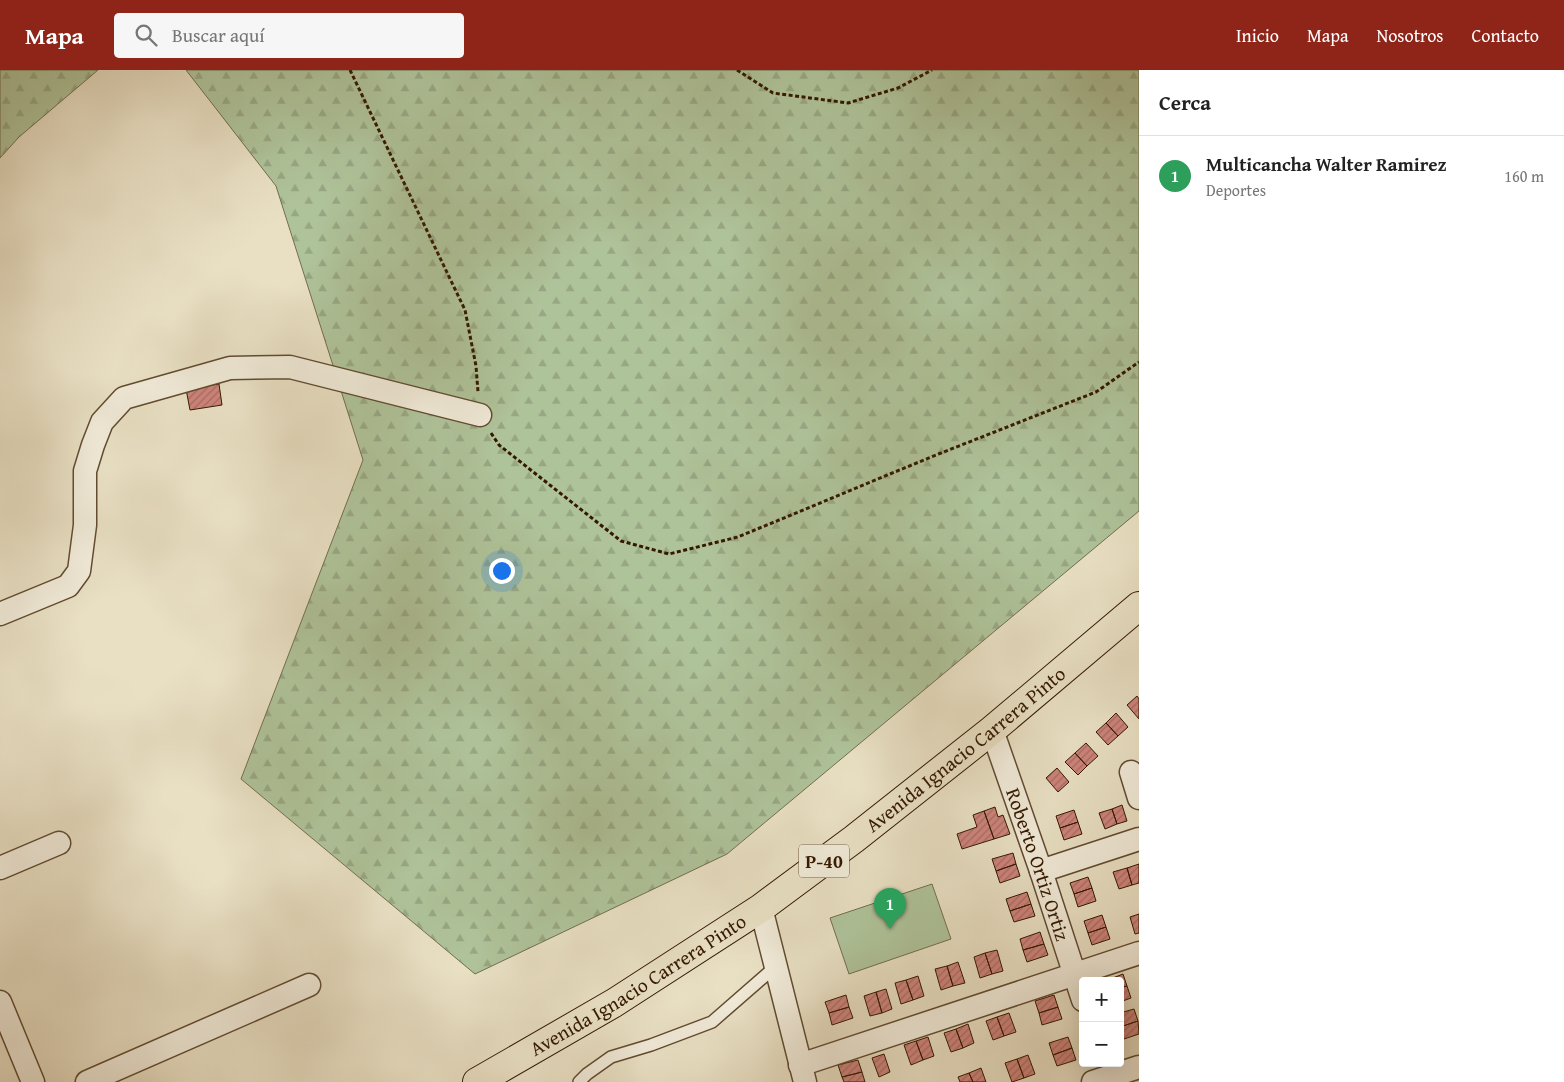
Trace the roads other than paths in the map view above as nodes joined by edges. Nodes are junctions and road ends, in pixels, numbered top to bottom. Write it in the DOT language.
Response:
graph roads {
  1 [pos="480,415"];
  2 [pos="1139,606"];
  3 [pos="0,614"];
  4 [pos="992,730"];
  5 [pos="1131,772"];
  6 [pos="1139,798"];
  7 [pos="1139,839"];
  8 [pos="59,843"];
  9 [pos="0,868"];
  10 [pos="1041,871"];
  11 [pos="760,908"];
  12 [pos="1139,953"];
  13 [pos="775,967"];
  14 [pos="1075,974"];
  15 [pos="309,984"];
  16 [pos="1079,987"];
  17 [pos="0,1002"];
  18 [pos="1139,1067"];
  19 [pos="802,1074"];
  20 [pos="1103,1076"];
  21 [pos="480,1080"];
  22 [pos="33,1082"];
  23 [pos="87,1082"];
  24 [pos="578,1082"];
  1 -- 3 [label="street"];
  2 -- 4 [label="main road, Avenida Ignacio Carrera Pinto / P-40"];
  4 -- 10 [label="street, Roberto Ortiz Ortiz"];
  4 -- 11 [label="main road, Avenida Ignacio Carrera Pinto / P-40"];
  5 -- 6 [label="street"];
  7 -- 10 [label="street"];
  8 -- 9 [label="street"];
  10 -- 14 [label="street, Roberto Ortiz Ortiz"];
  11 -- 13 [label="street"];
  11 -- 21 [label="main road, Avenida Ignacio Carrera Pinto / P-40"];
  12 -- 14 [label="street"];
  13 -- 19 [label="street"];
  13 -- 24 [label="lane"];
  14 -- 16 [label="street, Roberto Ortiz Ortiz"];
  14 -- 19 [label="street"];
  15 -- 23 [label="street"];
  17 -- 22 [label="street"];
  18 -- 20 [label="street"];
}
